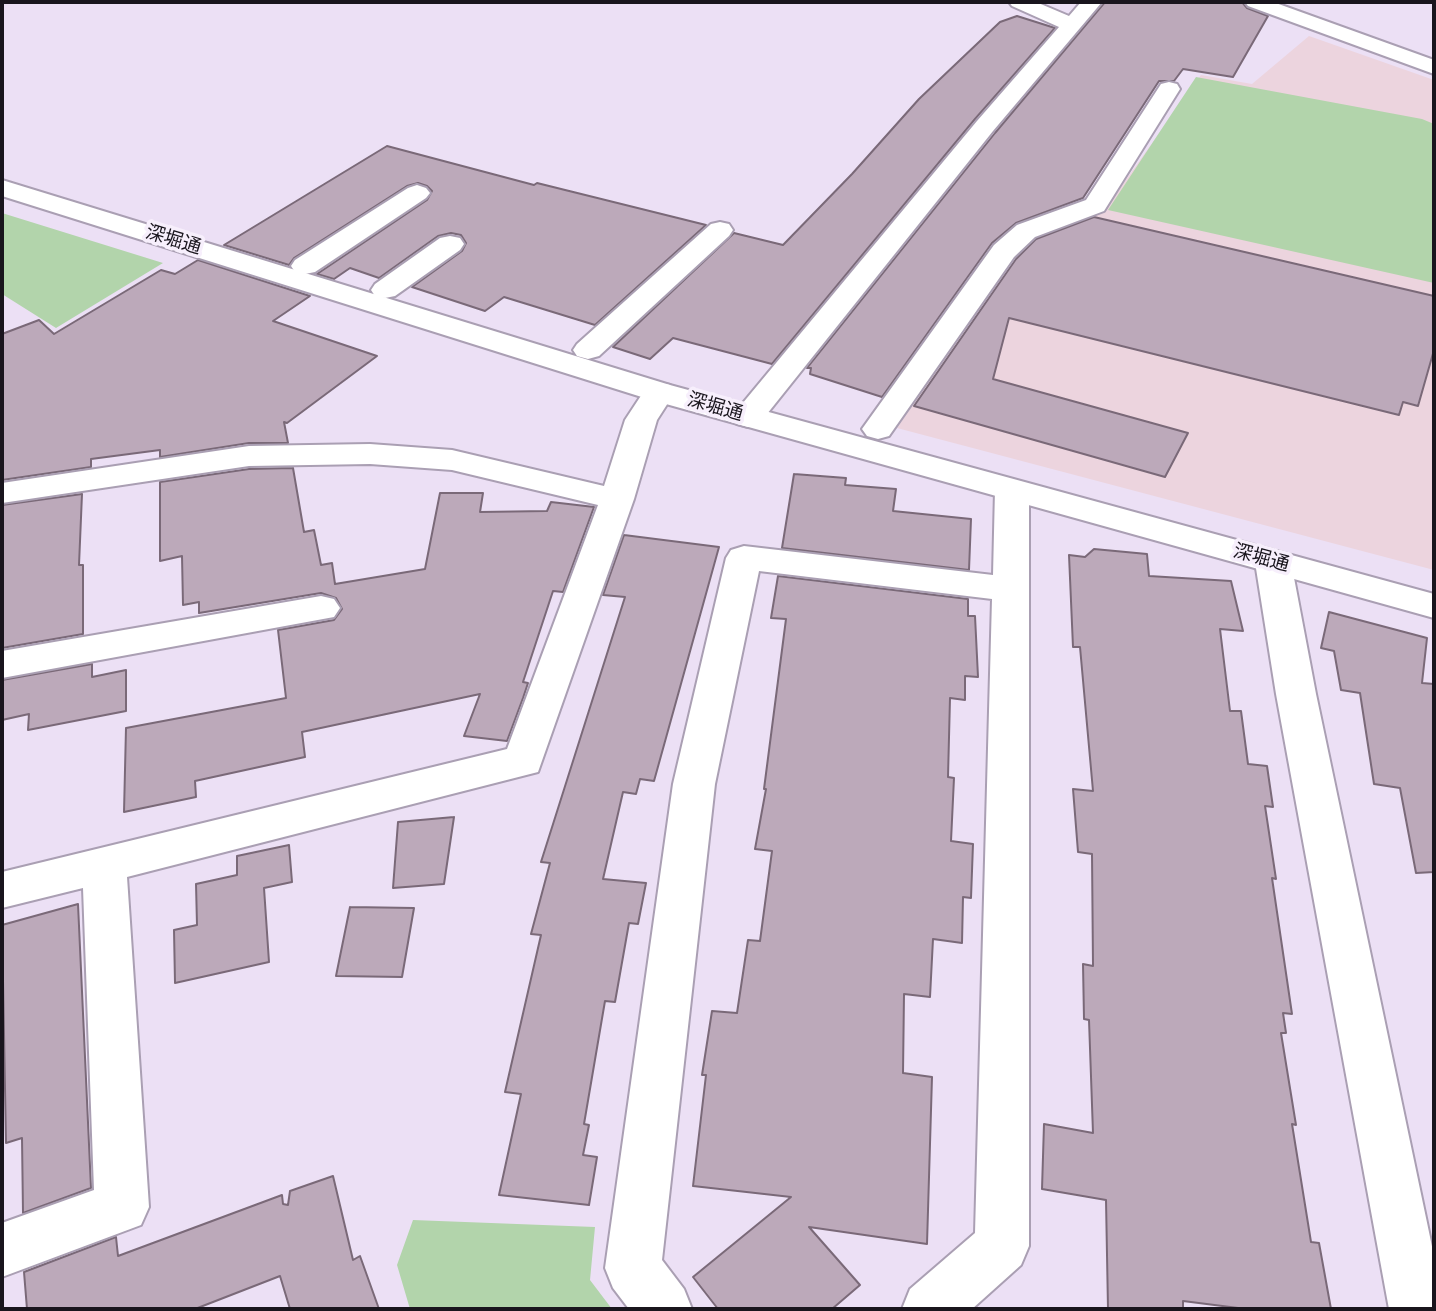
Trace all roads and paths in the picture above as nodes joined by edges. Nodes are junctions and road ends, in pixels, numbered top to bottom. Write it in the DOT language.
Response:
graph roads {
  1 [pos="1019,2"];
  2 [pos="1092,2"];
  3 [pos="1255,2"];
  4 [pos="1073,25"];
  5 [pos="1434,67"];
  6 [pos="1169,89"];
  7 [pos="2,188"];
  8 [pos="417,193"];
  9 [pos="720,230"];
  10 [pos="450,244"];
  11 [pos="305,266"];
  12 [pos="385,290"];
  13 [pos="588,350"];
  14 [pos="659,392"];
  15 [pos="748,417"];
  16 [pos="878,429"];
  17 [pos="1012,490"];
  18 [pos="2,493"];
  19 [pos="617,499"];
  20 [pos="1273,562"];
  21 [pos="1011,589"];
  22 [pos="1434,606"];
  23 [pos="321,608"];
  24 [pos="2,665"];
  25 [pos="104,866"];
  26 [pos="2,890"];
  27 [pos="2,1250"];
  28 [pos="664,1309"];
  29 [pos="930,1309"];
  30 [pos="1417,1309"];
  1 -- 4 [label="street"];
  2 -- 4 [label="street"];
  3 -- 5 [label="street"];
  4 -- 15 [label="street"];
  6 -- 16 [label="street"];
  7 -- 14 [label="street, 深堀通"];
  8 -- 11 [label="street"];
  9 -- 13 [label="street"];
  10 -- 12 [label="street"];
  14 -- 15 [label="street, 深堀通"];
  14 -- 19 [label="street"];
  15 -- 17 [label="street, 深堀通"];
  17 -- 20 [label="street, 深堀通"];
  17 -- 21 [label="street"];
  18 -- 19 [label="street"];
  19 -- 25 [label="street"];
  20 -- 22 [label="street, 深堀通"];
  20 -- 30 [label="street"];
  21 -- 28 [label="street"];
  21 -- 29 [label="street"];
  23 -- 24 [label="street"];
  25 -- 26 [label="street"];
  25 -- 27 [label="street"];
}
